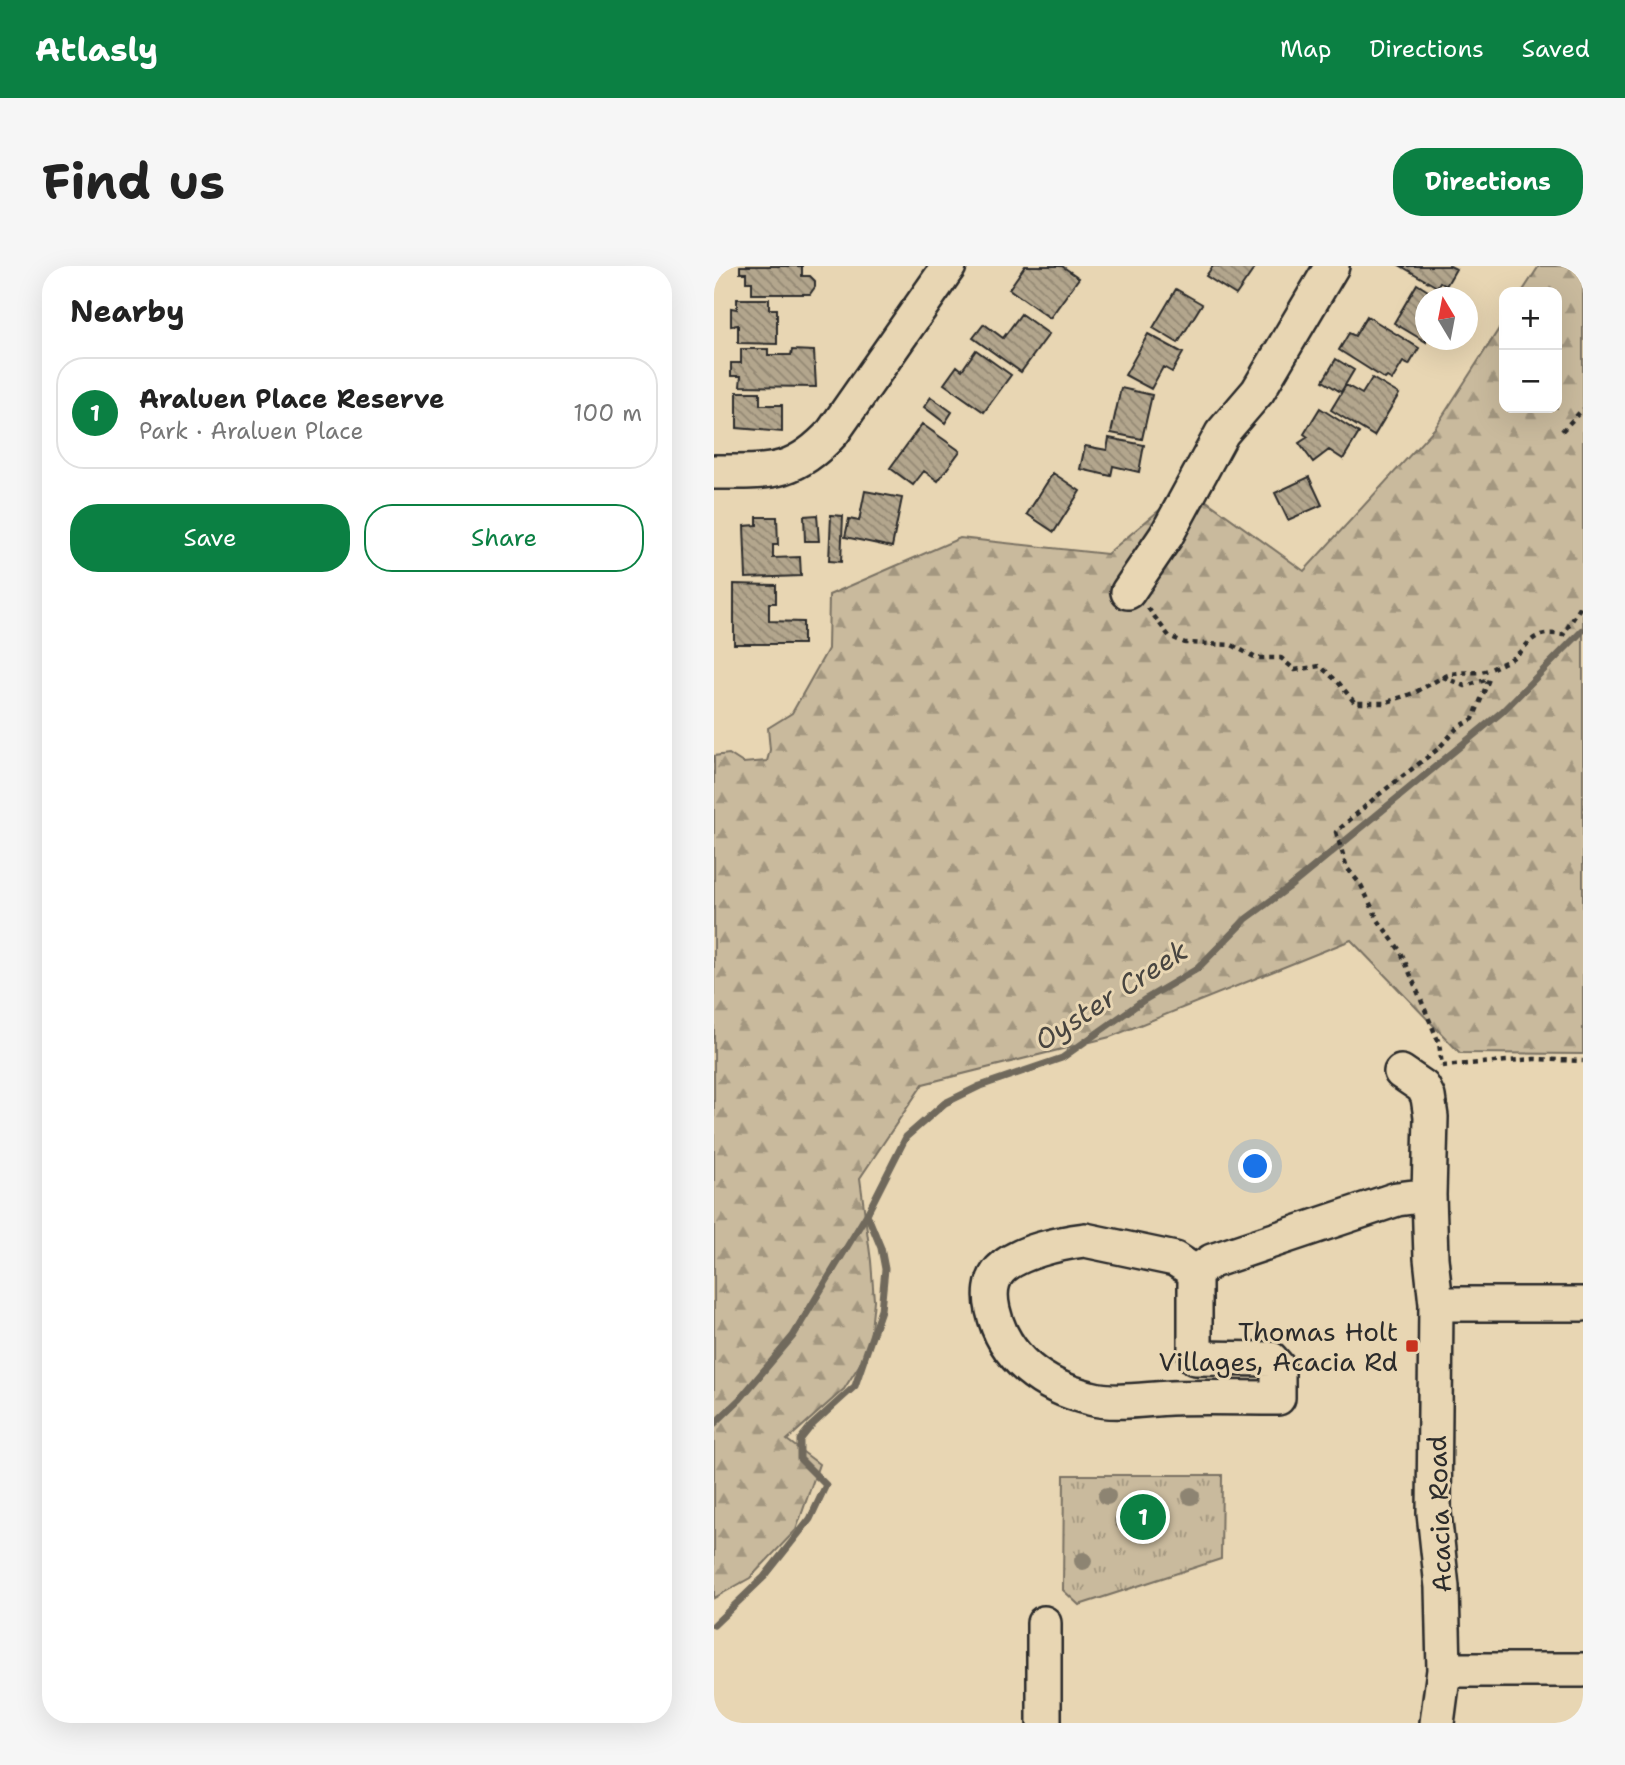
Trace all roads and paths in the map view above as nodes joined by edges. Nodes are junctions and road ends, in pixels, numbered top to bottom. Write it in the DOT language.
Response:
graph roads {
  1 [pos="949,266"];
  2 [pos="1332,266"];
  3 [pos="1583,409"];
  4 [pos="1562,431"];
  5 [pos="714,472"];
  6 [pos="1128,592"];
  7 [pos="1583,603"];
  8 [pos="1443,677"];
  9 [pos="1583,1061"];
  10 [pos="1442,1066"];
  11 [pos="1401,1072"];
  12 [pos="1431,1106"];
  13 [pos="1429,1195"];
  14 [pos="1195,1272"];
  15 [pos="1436,1304"];
  16 [pos="1583,1304"];
  17 [pos="1195,1358"];
  18 [pos="1196,1397"];
  19 [pos="1044,1623"];
  20 [pos="1444,1670"];
  21 [pos="1583,1670"];
  22 [pos="1044,1723"];
  23 [pos="1437,1723"];
  1 -- 5 [label="street"];
  2 -- 6 [label="street"];
  3 -- 4 [label="path"];
  6 -- 8 [label="path"];
  7 -- 8 [label="path"];
  8 -- 10 [label="path"];
  9 -- 10 [label="path"];
  10 -- 12 [label="path"];
  11 -- 12 [label="street"];
  12 -- 13 [label="street, Acacia Road"];
  13 -- 14 [label="street"];
  13 -- 15 [label="street, Acacia Road"];
  14 -- 17 [label="street"];
  14 -- 18 [label="street"];
  15 -- 16 [label="street"];
  15 -- 20 [label="street, Acacia Road"];
  17 -- 18 [label="street"];
  17 -- 18 [label="street"];
  19 -- 22 [label="street"];
  20 -- 21 [label="street"];
  20 -- 23 [label="street, Acacia Road"];
}
